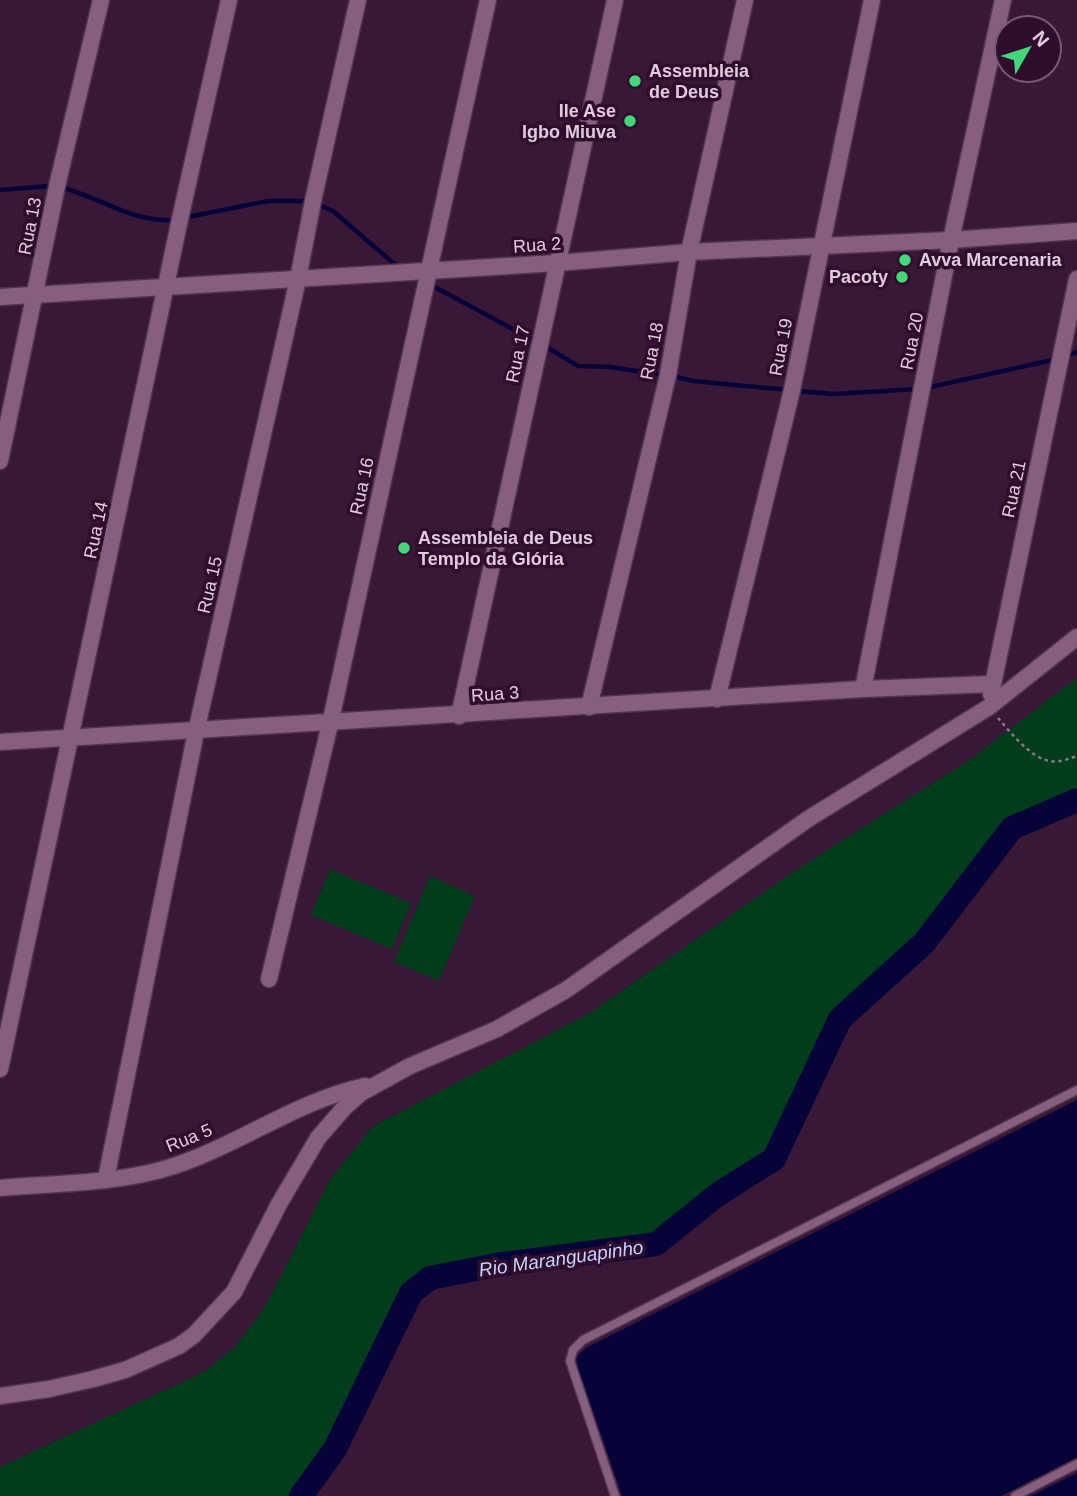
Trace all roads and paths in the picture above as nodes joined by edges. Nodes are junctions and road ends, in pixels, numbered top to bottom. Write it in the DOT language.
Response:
graph roads {
  1 [pos="101,0"];
  2 [pos="229,0"];
  3 [pos="358,0"];
  4 [pos="488,0"];
  5 [pos="615,0"];
  6 [pos="745,0"];
  7 [pos="872,0"];
  8 [pos="1003,0"];
  9 [pos="1077,231"];
  10 [pos="951,240"];
  11 [pos="820,247"];
  12 [pos="689,252"];
  13 [pos="557,263"];
  14 [pos="429,271"];
  15 [pos="298,279"];
  16 [pos="1077,279"];
  17 [pos="167,285"];
  18 [pos="35,296"];
  19 [pos="0,297"];
  20 [pos="0,461"];
  21 [pos="1077,637"];
  22 [pos="992,684"];
  23 [pos="863,689"];
  24 [pos="717,699"];
  25 [pos="589,707"];
  26 [pos="989,707"];
  27 [pos="459,716"];
  28 [pos="330,724"];
  29 [pos="197,732"];
  30 [pos="71,738"];
  31 [pos="0,742"];
  32 [pos="1077,756"];
  33 [pos="269,979"];
  34 [pos="0,1069"];
  35 [pos="381,1082"];
  36 [pos="1077,1090"];
  37 [pos="106,1179"];
  38 [pos="0,1188"];
  39 [pos="0,1396"];
  40 [pos="1077,1464"];
  41 [pos="615,1496"];
  42 [pos="1015,1496"];
  1 -- 18 [label="street, Rua 13"];
  2 -- 17 [label="street, Rua 14"];
  3 -- 15 [label="street, Rua 15"];
  4 -- 14 [label="street, Rua 16"];
  5 -- 13 [label="street, Rua 17"];
  6 -- 12 [label="street, Rua 18"];
  7 -- 11 [label="street, Rua 19"];
  8 -- 10 [label="street, Rua 20"];
  9 -- 10 [label="street, Rua 2"];
  10 -- 11 [label="street, Rua 2"];
  10 -- 23 [label="street, Rua 20"];
  11 -- 12 [label="street, Rua 2"];
  11 -- 24 [label="street, Rua 19"];
  12 -- 13 [label="street, Rua 2"];
  12 -- 25 [label="street, Rua 18"];
  13 -- 14 [label="street, Rua 2"];
  13 -- 27 [label="street, Rua 17"];
  14 -- 15 [label="street, Rua 2"];
  14 -- 28 [label="street, Rua 16"];
  15 -- 17 [label="street, Rua 2"];
  15 -- 29 [label="street, Rua 15"];
  16 -- 22 [label="street, Rua 21"];
  17 -- 18 [label="street, Rua 2"];
  17 -- 30 [label="street, Rua 14"];
  18 -- 19 [label="street, Rua 2"];
  18 -- 20 [label="street, Rua 13"];
  21 -- 26 [label="street"];
  22 -- 23 [label="street, Rua 3"];
  22 -- 26 [label="street, Rua 21"];
  23 -- 24 [label="street, Rua 3"];
  24 -- 25 [label="street, Rua 3"];
  25 -- 27 [label="street, Rua 3"];
  26 -- 32 [label="path"];
  26 -- 35 [label="street"];
  27 -- 28 [label="street, Rua 3"];
  28 -- 29 [label="street, Rua 3"];
  28 -- 33 [label="street, Rua 16"];
  29 -- 30 [label="street, Rua 3"];
  29 -- 37 [label="street, Rua 15"];
  30 -- 31 [label="street, Rua 3"];
  30 -- 34 [label="street, Rua 14"];
  35 -- 37 [label="street, Rua 5"];
  35 -- 39 [label="street"];
  36 -- 41 [label="lane"];
  37 -- 38 [label="street, Rua 5"];
  40 -- 42 [label="lane"];
}
